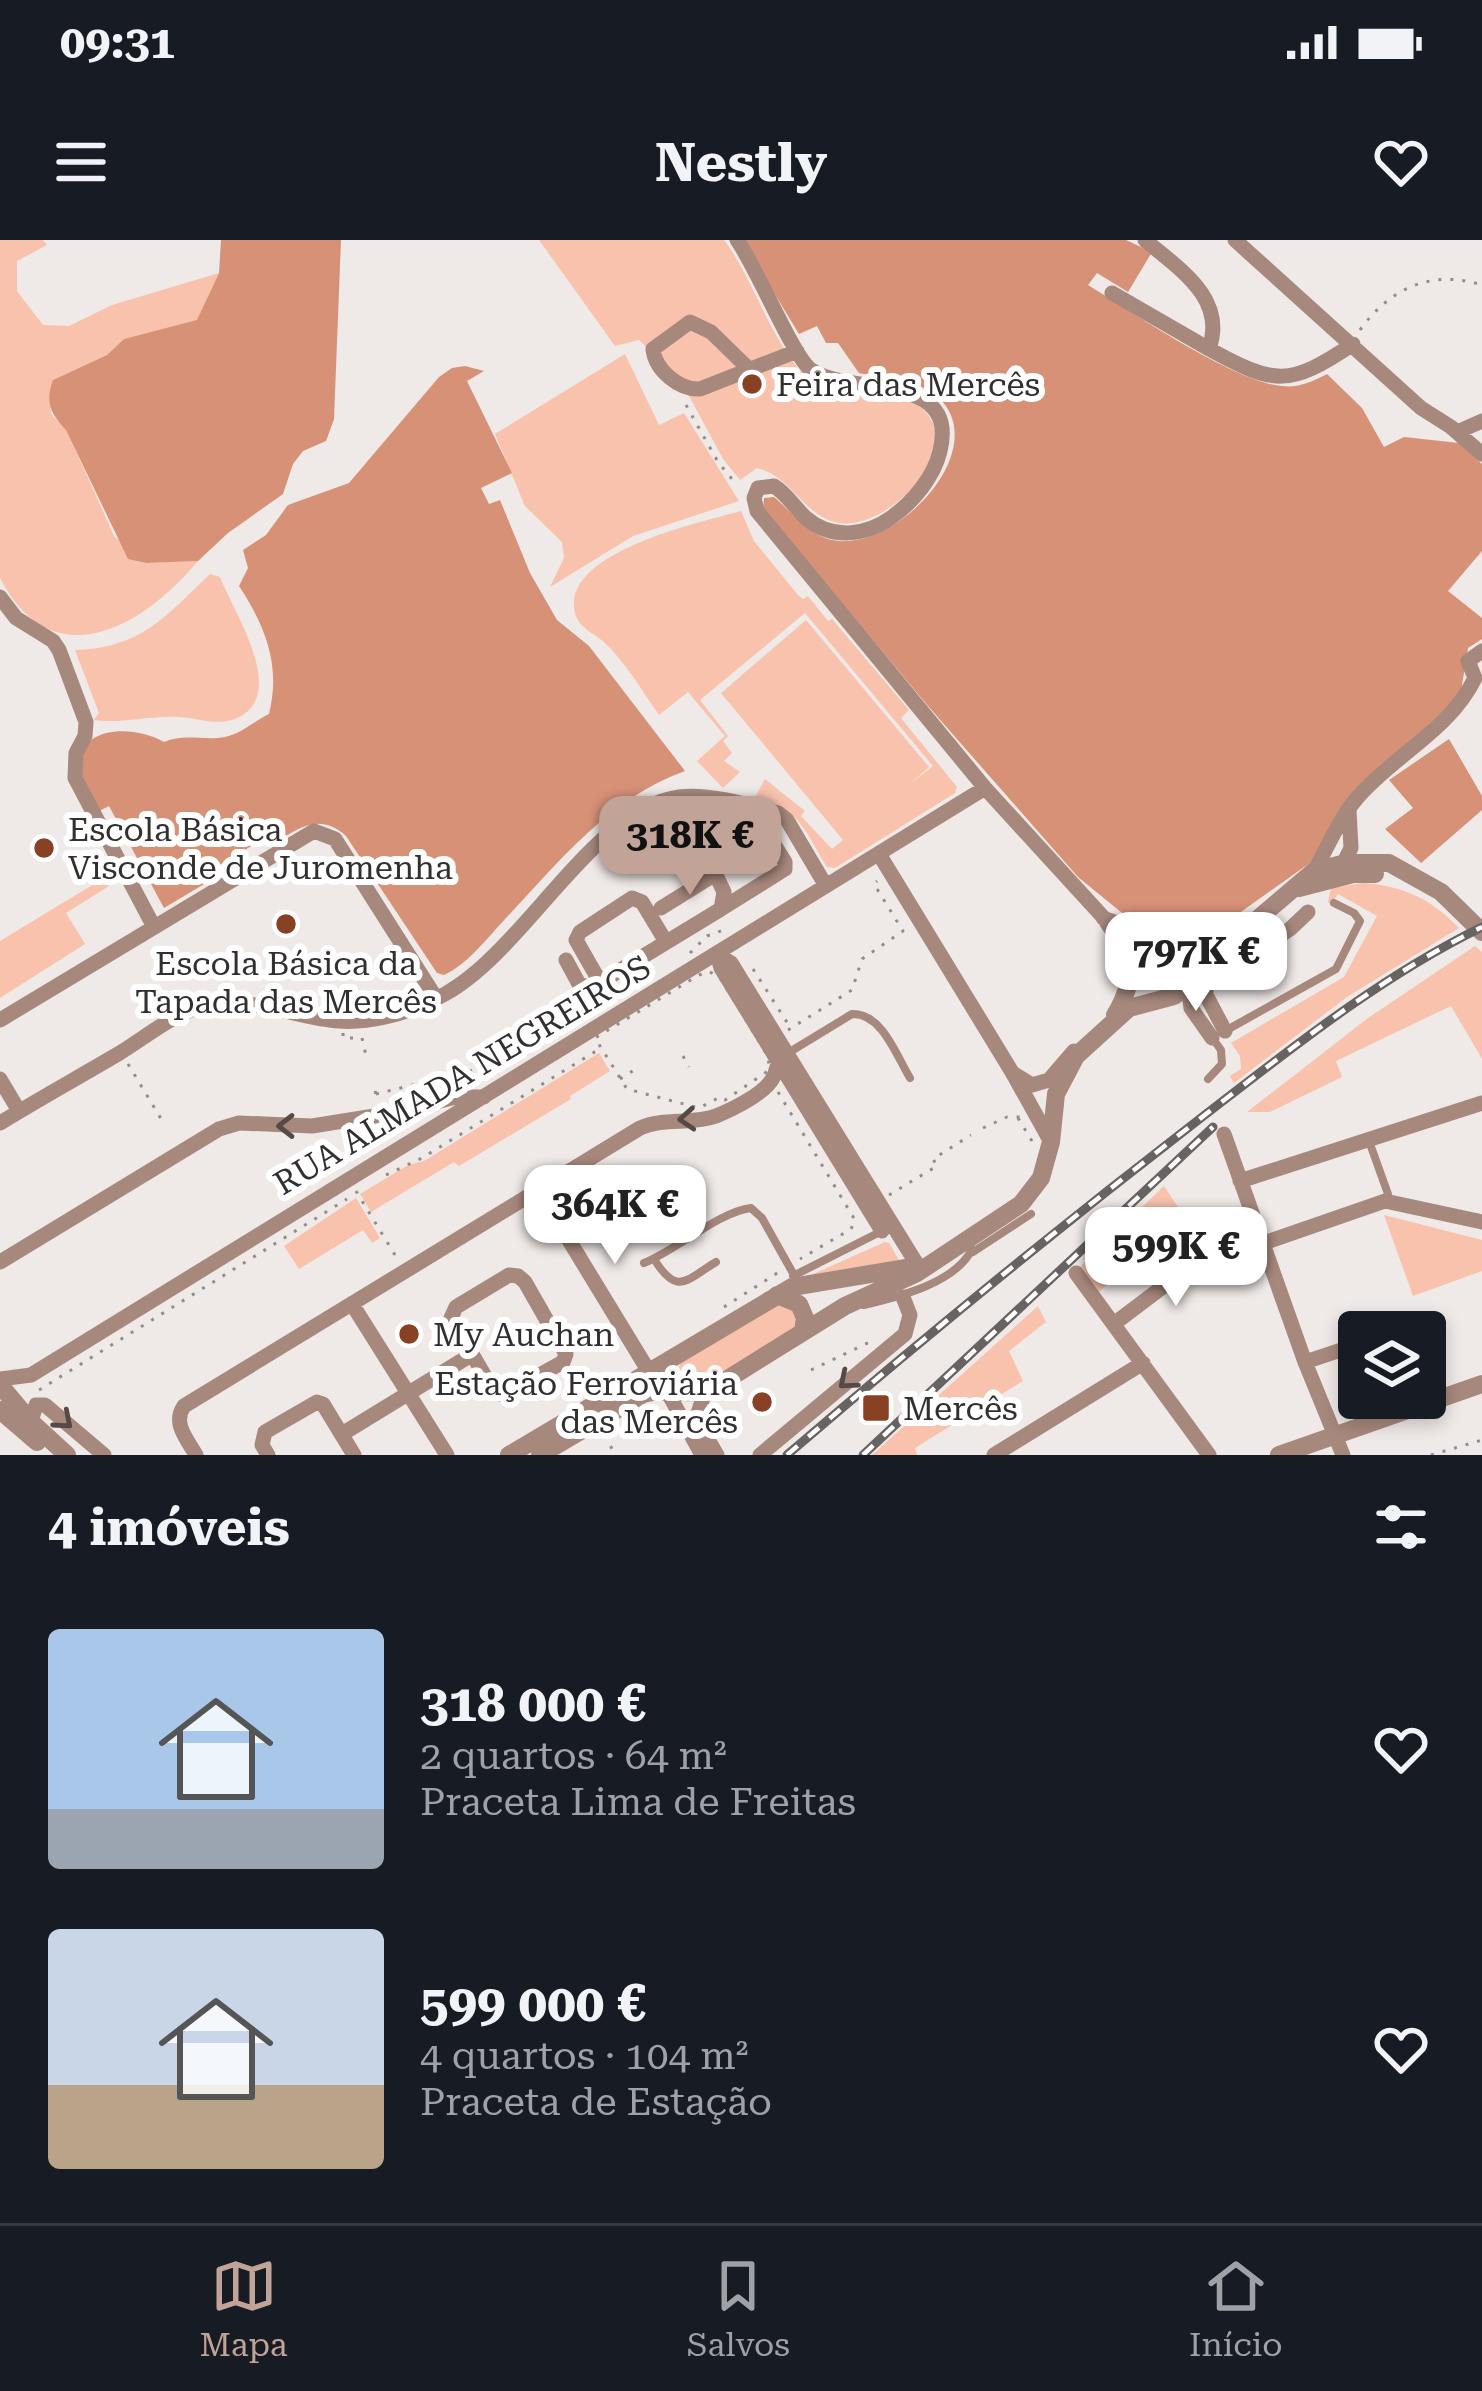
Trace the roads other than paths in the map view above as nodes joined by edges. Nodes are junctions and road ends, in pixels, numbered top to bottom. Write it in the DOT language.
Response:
graph roads {
  1 [pos="737,240"];
  2 [pos="1145,240"];
  3 [pos="1235,240"];
  4 [pos="1112,293"];
  5 [pos="1353,344"];
  6 [pos="1208,349"];
  7 [pos="797,351"];
  8 [pos="749,369"];
  9 [pos="1482,421"];
  10 [pos="1456,431"];
  11 [pos="1482,454"];
  12 [pos="0,597"];
  13 [pos="1482,651"];
  14 [pos="1478,679"];
  15 [pos="985,788"];
  16 [pos="735,806"];
  17 [pos="1349,808"];
  18 [pos="722,836"];
  19 [pos="1350,839"];
  20 [pos="879,854"];
  21 [pos="1376,861"];
  22 [pos="1346,863"];
  23 [pos="1314,872"];
  24 [pos="714,875"];
  25 [pos="1415,878"];
  26 [pos="826,886"];
  27 [pos="1299,888"];
  28 [pos="1334,903"];
  29 [pos="661,908"];
  30 [pos="721,909"];
  31 [pos="1308,912"];
  32 [pos="1102,917"];
  33 [pos="154,927"];
  34 [pos="1482,932"];
  35 [pos="1157,935"];
  36 [pos="1178,940"];
  37 [pos="666,942"];
  38 [pos="1217,943"];
  39 [pos="717,954"];
  40 [pos="566,960"];
  41 [pos="1130,967"];
  42 [pos="1191,977"];
  43 [pos="600,982"];
  44 [pos="436,998"];
  45 [pos="1163,998"];
  46 [pos="1191,1008"];
  47 [pos="1112,1019"];
  48 [pos="0,1020"];
  49 [pos="1219,1035"];
  50 [pos="1088,1044"];
  51 [pos="783,1057"];
  52 [pos="1012,1072"];
  53 [pos="910,1078"];
  54 [pos="0,1079"];
  55 [pos="1208,1079"];
  56 [pos="484,1097"];
  57 [pos="440,1102"];
  58 [pos="1482,1103"];
  59 [pos="19,1111"];
  60 [pos="0,1123"];
  61 [pos="442,1123"];
  62 [pos="1224,1134"];
  63 [pos="1369,1141"];
  64 [pos="1044,1148"];
  65 [pos="1240,1181"];
  66 [pos="539,1191"];
  67 [pos="1385,1202"];
  68 [pos="1030,1214"];
  69 [pos="1482,1222"];
  70 [pos="886,1228"];
  71 [pos="1264,1243"];
  72 [pos="969,1246"];
  73 [pos="1205,1255"];
  74 [pos="940,1257"];
  75 [pos="0,1262"];
  76 [pos="716,1262"];
  77 [pos="918,1266"];
  78 [pos="1076,1273"];
  79 [pos="794,1275"];
  80 [pos="777,1295"];
  81 [pos="903,1298"];
  82 [pos="352,1304"];
  83 [pos="834,1313"];
  84 [pos="1114,1323"];
  85 [pos="802,1332"];
  86 [pos="1338,1351"];
  87 [pos="471,1354"];
  88 [pos="675,1354"];
  89 [pos="1143,1363"];
  90 [pos="1305,1363"];
  91 [pos="648,1370"];
  92 [pos="31,1375"];
  93 [pos="0,1382"];
  94 [pos="1482,1384"];
  95 [pos="686,1393"];
  96 [pos="408,1394"];
  97 [pos="5,1402"];
  98 [pos="34,1413"];
  99 [pos="342,1434"];
  100 [pos="1334,1436"];
  101 [pos="51,1455"];
  102 [pos="67,1455"];
  103 [pos="104,1455"];
  104 [pos="196,1455"];
  105 [pos="268,1455"];
  106 [pos="355,1455"];
  107 [pos="447,1455"];
  108 [pos="509,1455"];
  109 [pos="540,1455"];
  110 [pos="702,1455"];
  111 [pos="717,1455"];
  112 [pos="760,1455"];
  113 [pos="994,1455"];
  114 [pos="1209,1455"];
  115 [pos="1279,1455"];
  116 [pos="1343,1455"];
  1 -- 7 [label="street"];
  2 -- 6 [label="street"];
  3 -- 5 [label="street"];
  4 -- 6 [label="street"];
  5 -- 6 [label="street"];
  5 -- 10 [label="street"];
  7 -- 8 [label="street"];
  7 -- 15 [label="street"];
  8 -- 8 [label="street"];
  9 -- 10 [label="street"];
  10 -- 11 [label="street"];
  12 -- 33 [label="street"];
  13 -- 14 [label="street"];
  14 -- 17 [label="street"];
  15 -- 20 [label="street, RUA ALMADA NEGREIROS"];
  15 -- 32 [label="street"];
  16 -- 18 [label="street"];
  16 -- 26 [label="street"];
  16 -- 44 [label="street"];
  17 -- 19 [label="street"];
  17 -- 23 [label="street"];
  18 -- 24 [label="street"];
  18 -- 30 [label="street"];
  19 -- 21 [label="street"];
  19 -- 22 [label="street"];
  20 -- 26 [label="street, RUA ALMADA NEGREIROS"];
  20 -- 52 [label="street"];
  21 -- 22 [label="street"];
  21 -- 25 [label="street"];
  22 -- 23 [label="street"];
  22 -- 27 [label="street"];
  23 -- 27 [label="street"];
  24 -- 29 [label="street"];
  24 -- 30 [label="street"];
  25 -- 27 [label="street"];
  25 -- 34 [label="street"];
  26 -- 39 [label="street, RUA ALMADA NEGREIROS"];
  27 -- 38 [label="street"];
  28 -- 49 [label="lane"];
  30 -- 37 [label="street"];
  31 -- 49 [label="street"];
  32 -- 35 [label="street"];
  32 -- 41 [label="street"];
  33 -- 44 [label="street"];
  33 -- 48 [label="street"];
  35 -- 36 [label="street"];
  35 -- 41 [label="street"];
  36 -- 38 [label="street"];
  36 -- 42 [label="street"];
  37 -- 43 [label="street"];
  37 -- 43 [label="street"];
  38 -- 42 [label="street"];
  39 -- 51 [label="street"];
  39 -- 56 [label="street, RUA ALMADA NEGREIROS"];
  40 -- 43 [label="street"];
  41 -- 45 [label="street"];
  41 -- 47 [label="street"];
  42 -- 45 [label="street"];
  42 -- 46 [label="street"];
  44 -- 59 [label="street"];
  45 -- 46 [label="street"];
  45 -- 47 [label="street"];
  46 -- 49 [label="street"];
  47 -- 50 [label="street"];
  49 -- 55 [label="lane"];
  50 -- 52 [label="street"];
  50 -- 64 [label="street"];
  51 -- 53 [label="lane"];
  51 -- 66 [label="street, one-way"];
  51 -- 70 [label="street"];
  52 -- 64 [label="street"];
  54 -- 59 [label="street"];
  56 -- 57 [label="street"];
  56 -- 61 [label="street, RUA ALMADA NEGREIROS"];
  57 -- 61 [label="street"];
  57 -- 75 [label="street, one-way"];
  58 -- 63 [label="street"];
  59 -- 60 [label="street"];
  61 -- 92 [label="street, RUA ALMADA NEGREIROS"];
  62 -- 65 [label="street"];
  63 -- 65 [label="street"];
  63 -- 67 [label="lane"];
  64 -- 72 [label="street"];
  65 -- 71 [label="street"];
  66 -- 82 [label="street"];
  66 -- 91 [label="street"];
  67 -- 69 [label="street"];
  67 -- 71 [label="street"];
  68 -- 72 [label="lane"];
  70 -- 77 [label="street"];
  70 -- 79 [label="lane"];
  71 -- 90 [label="street"];
  72 -- 74 [label="street"];
  72 -- 81 [label="lane"];
  73 -- 84 [label="street"];
  74 -- 77 [label="street"];
  74 -- 83 [label="street"];
  76 -- 79 [label="lane"];
  77 -- 80 [label="street"];
  78 -- 84 [label="street"];
  79 -- 80 [label="lane"];
  80 -- 85 [label="street"];
  80 -- 88 [label="street"];
  81 -- 83 [label="lane"];
  81 -- 112 [label="street, one-way"];
  82 -- 96 [label="street"];
  82 -- 104 [label="street"];
  83 -- 85 [label="street"];
  84 -- 89 [label="street"];
  85 -- 95 [label="street"];
  86 -- 90 [label="street"];
  87 -- 87 [label="street"];
  87 -- 96 [label="street"];
  88 -- 91 [label="street"];
  88 -- 95 [label="street"];
  89 -- 113 [label="street"];
  89 -- 114 [label="street"];
  90 -- 100 [label="street"];
  91 -- 108 [label="street"];
  92 -- 93 [label="street, RUA ALMADA NEGREIROS"];
  92 -- 97 [label="street, RUA ALMADA NEGREIROS"];
  93 -- 97 [label="street"];
  94 -- 100 [label="street"];
  95 -- 109 [label="street"];
  95 -- 110 [label="street"];
  95 -- 111 [label="street"];
  96 -- 99 [label="street"];
  96 -- 107 [label="street"];
  97 -- 98 [label="street"];
  97 -- 101 [label="street"];
  98 -- 102 [label="street"];
  98 -- 103 [label="street, one-way"];
  99 -- 105 [label="street"];
  99 -- 106 [label="street"];
  100 -- 115 [label="street"];
  100 -- 116 [label="street"];
}
